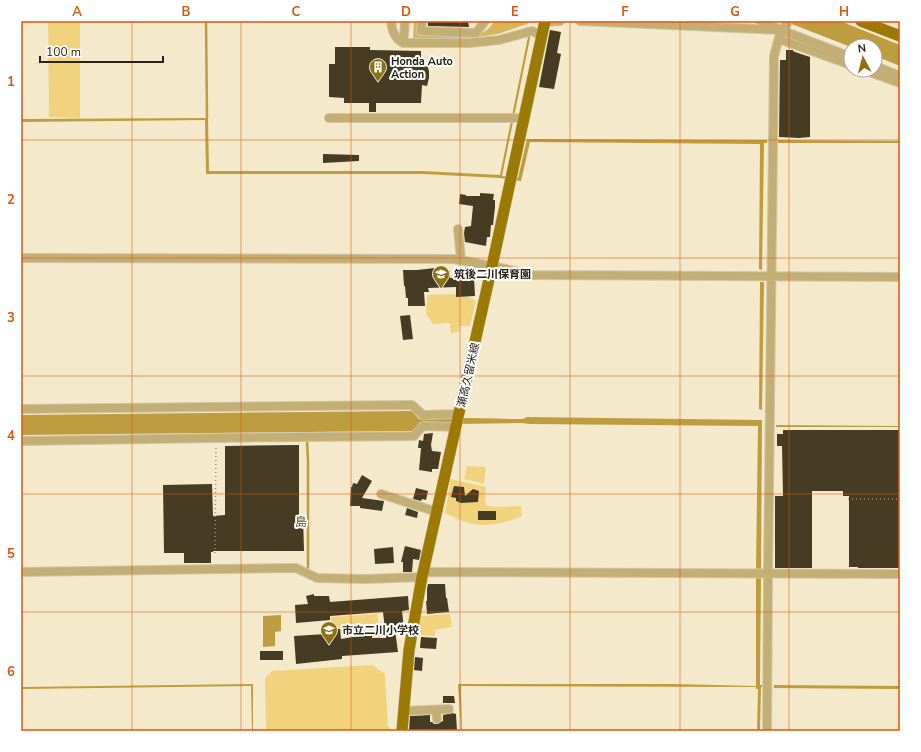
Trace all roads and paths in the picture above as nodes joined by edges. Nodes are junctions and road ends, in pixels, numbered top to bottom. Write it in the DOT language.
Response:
graph roads {
  1 [pos="391,21"];
  2 [pos="406,21"];
  3 [pos="422,21"];
  4 [pos="485,21"];
  5 [pos="545,21"];
  6 [pos="560,21"];
  7 [pos="580,21"];
  8 [pos="760,21"];
  9 [pos="861,21"];
  10 [pos="784,29"];
  11 [pos="404,36"];
  12 [pos="542,36"];
  13 [pos="900,36"];
  14 [pos="843,54"];
  15 [pos="843,61"];
  16 [pos="883,69"];
  17 [pos="900,76"];
  18 [pos="883,77"];
  19 [pos="900,83"];
  20 [pos="329,118"];
  21 [pos="521,118"];
  22 [pos="458,229"];
  23 [pos="21,258"];
  24 [pos="461,260"];
  25 [pos="492,266"];
  26 [pos="771,276"];
  27 [pos="900,277"];
  28 [pos="21,409"];
  29 [pos="459,414"];
  30 [pos="456,427"];
  31 [pos="216,438"];
  32 [pos="21,441"];
  33 [pos="381,494"];
  34 [pos="848,499"];
  35 [pos="900,499"];
  36 [pos="437,512"];
  37 [pos="215,553"];
  38 [pos="21,572"];
  39 [pos="423,574"];
  40 [pos="768,574"];
  41 [pos="900,574"];
  42 [pos="449,709"];
  43 [pos="436,710"];
  44 [pos="404,711"];
  45 [pos="437,719"];
  46 [pos="402,731"];
  47 [pos="767,731"];
  1 -- 12 [label="street"];
  2 -- 11 [label="street"];
  3 -- 4 [label="street"];
  5 -- 6 [label="street"];
  5 -- 12 [label="main road, 瀬高久留米線"];
  7 -- 10 [label="street"];
  8 -- 10 [label="street"];
  9 -- 13 [label="main road"];
  10 -- 14 [label="street"];
  10 -- 15 [label="street"];
  10 -- 26 [label="street"];
  12 -- 21 [label="main road, 瀬高久留米線"];
  16 -- 17 [label="street"];
  18 -- 19 [label="street"];
  20 -- 21 [label="street"];
  21 -- 25 [label="main road, 瀬高久留米線"];
  22 -- 24 [label="street"];
  23 -- 24 [label="street"];
  24 -- 25 [label="street"];
  25 -- 26 [label="street"];
  25 -- 29 [label="main road, 瀬高久留米線"];
  26 -- 27 [label="street"];
  26 -- 40 [label="street"];
  28 -- 29 [label="street"];
  29 -- 30 [label="main road, 瀬高久留米線"];
  30 -- 31 [label="street"];
  30 -- 36 [label="main road, 瀬高久留米線"];
  31 -- 32 [label="street"];
  31 -- 37 [label="path"];
  33 -- 36 [label="street"];
  34 -- 35 [label="path"];
  36 -- 39 [label="main road, 瀬高久留米線"];
  38 -- 39 [label="street"];
  39 -- 40 [label="street"];
  39 -- 44 [label="main road, 瀬高久留米線"];
  40 -- 41 [label="street"];
  40 -- 47 [label="street"];
  42 -- 43 [label="street"];
  43 -- 44 [label="street"];
  43 -- 45 [label="street"];
  44 -- 46 [label="main road, 瀬高久留米線"];
}
